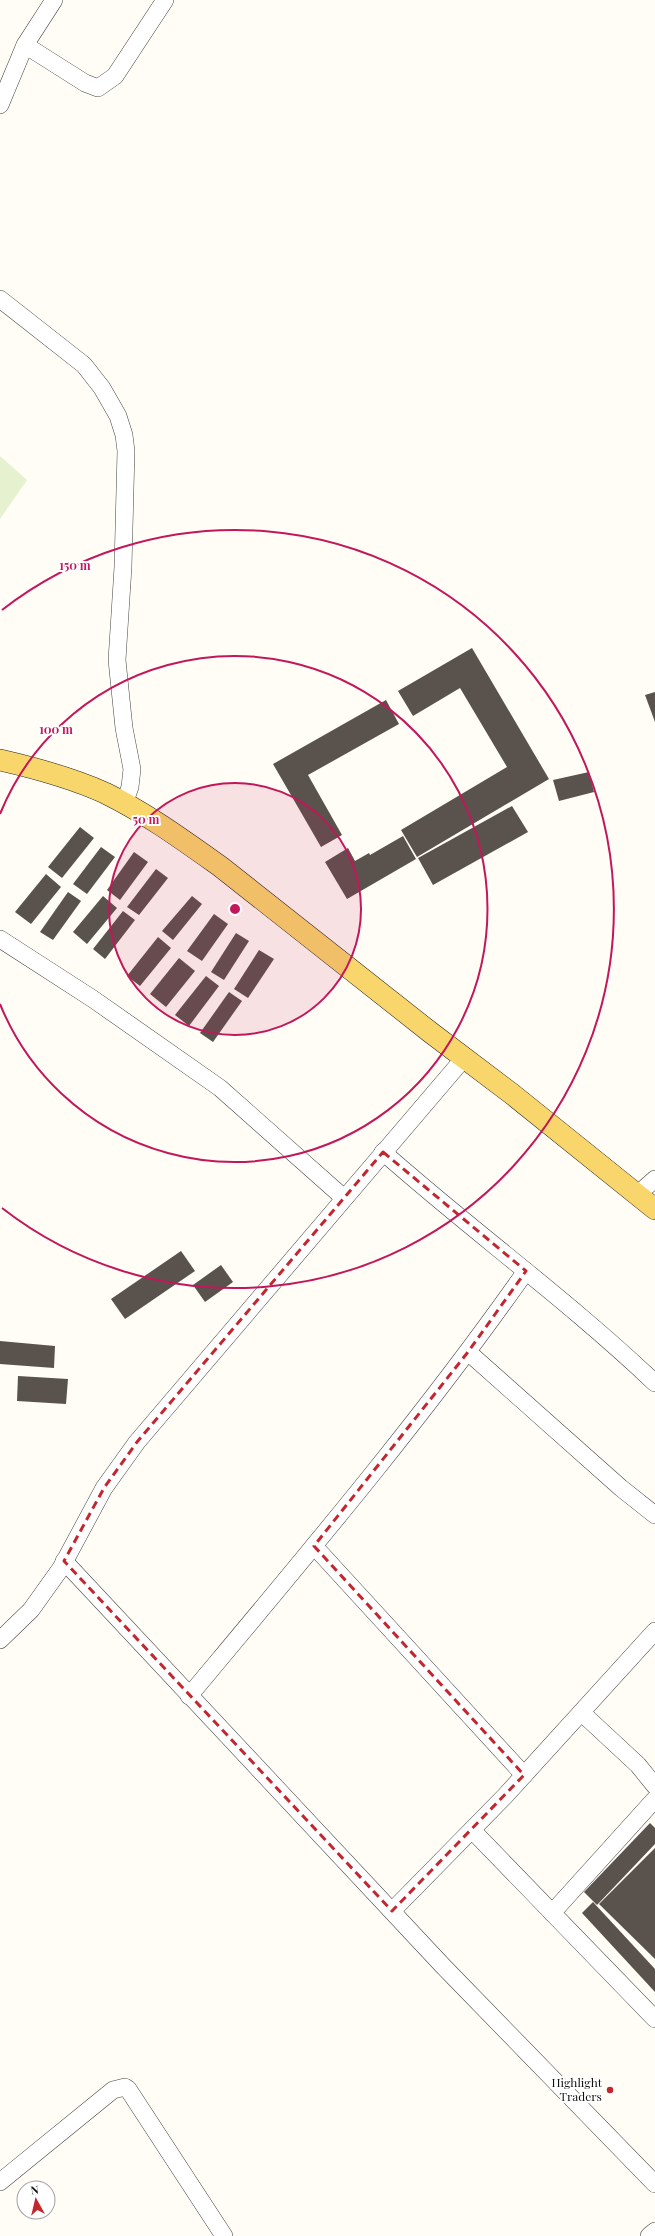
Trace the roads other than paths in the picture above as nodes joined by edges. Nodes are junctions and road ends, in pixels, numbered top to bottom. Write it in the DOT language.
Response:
graph roads {
  1 [pos="54,0"];
  2 [pos="165,0"];
  3 [pos="24,45"];
  4 [pos="0,105"];
  5 [pos="0,299"];
  6 [pos="0,760"];
  7 [pos="124,804"];
  8 [pos="0,939"];
  9 [pos="465,1057"];
  10 [pos="383,1152"];
  11 [pos="655,1179"];
  12 [pos="638,1194"];
  13 [pos="344,1198"];
  14 [pos="655,1209"];
  15 [pos="526,1271"];
  16 [pos="468,1352"];
  17 [pos="655,1383"];
  18 [pos="655,1515"];
  19 [pos="314,1546"];
  20 [pos="64,1561"];
  21 [pos="0,1640"];
  22 [pos="652,1640"];
  23 [pos="189,1696"];
  24 [pos="582,1713"];
  25 [pos="524,1775"];
  26 [pos="655,1786"];
  27 [pos="655,1799"];
  28 [pos="472,1830"];
  29 [pos="392,1911"];
  30 [pos="552,1913"];
  31 [pos="655,2019"];
  32 [pos="0,2182"];
  33 [pos="655,2184"];
  34 [pos="655,2231"];
  35 [pos="224,2236"];
  36 [pos="649,2236"];
  1 -- 3 [label="street"];
  2 -- 3 [label="street"];
  3 -- 4 [label="street"];
  5 -- 7 [label="street"];
  6 -- 7 [label="main road"];
  7 -- 9 [label="main road"];
  8 -- 13 [label="street"];
  9 -- 10 [label="street"];
  9 -- 12 [label="main road"];
  10 -- 13 [label="street"];
  10 -- 15 [label="street"];
  11 -- 12 [label="street"];
  12 -- 14 [label="main road"];
  13 -- 20 [label="street"];
  15 -- 16 [label="street"];
  15 -- 17 [label="street"];
  16 -- 18 [label="street"];
  16 -- 19 [label="street"];
  19 -- 23 [label="street"];
  19 -- 25 [label="street"];
  20 -- 21 [label="street"];
  20 -- 23 [label="street"];
  22 -- 24 [label="street"];
  23 -- 29 [label="street"];
  24 -- 25 [label="street"];
  24 -- 26 [label="street"];
  25 -- 28 [label="street"];
  27 -- 30 [label="street"];
  28 -- 29 [label="street"];
  28 -- 30 [label="street"];
  29 -- 33 [label="street"];
  30 -- 31 [label="street"];
  32 -- 35 [label="street"];
  34 -- 36 [label="street"];
}
